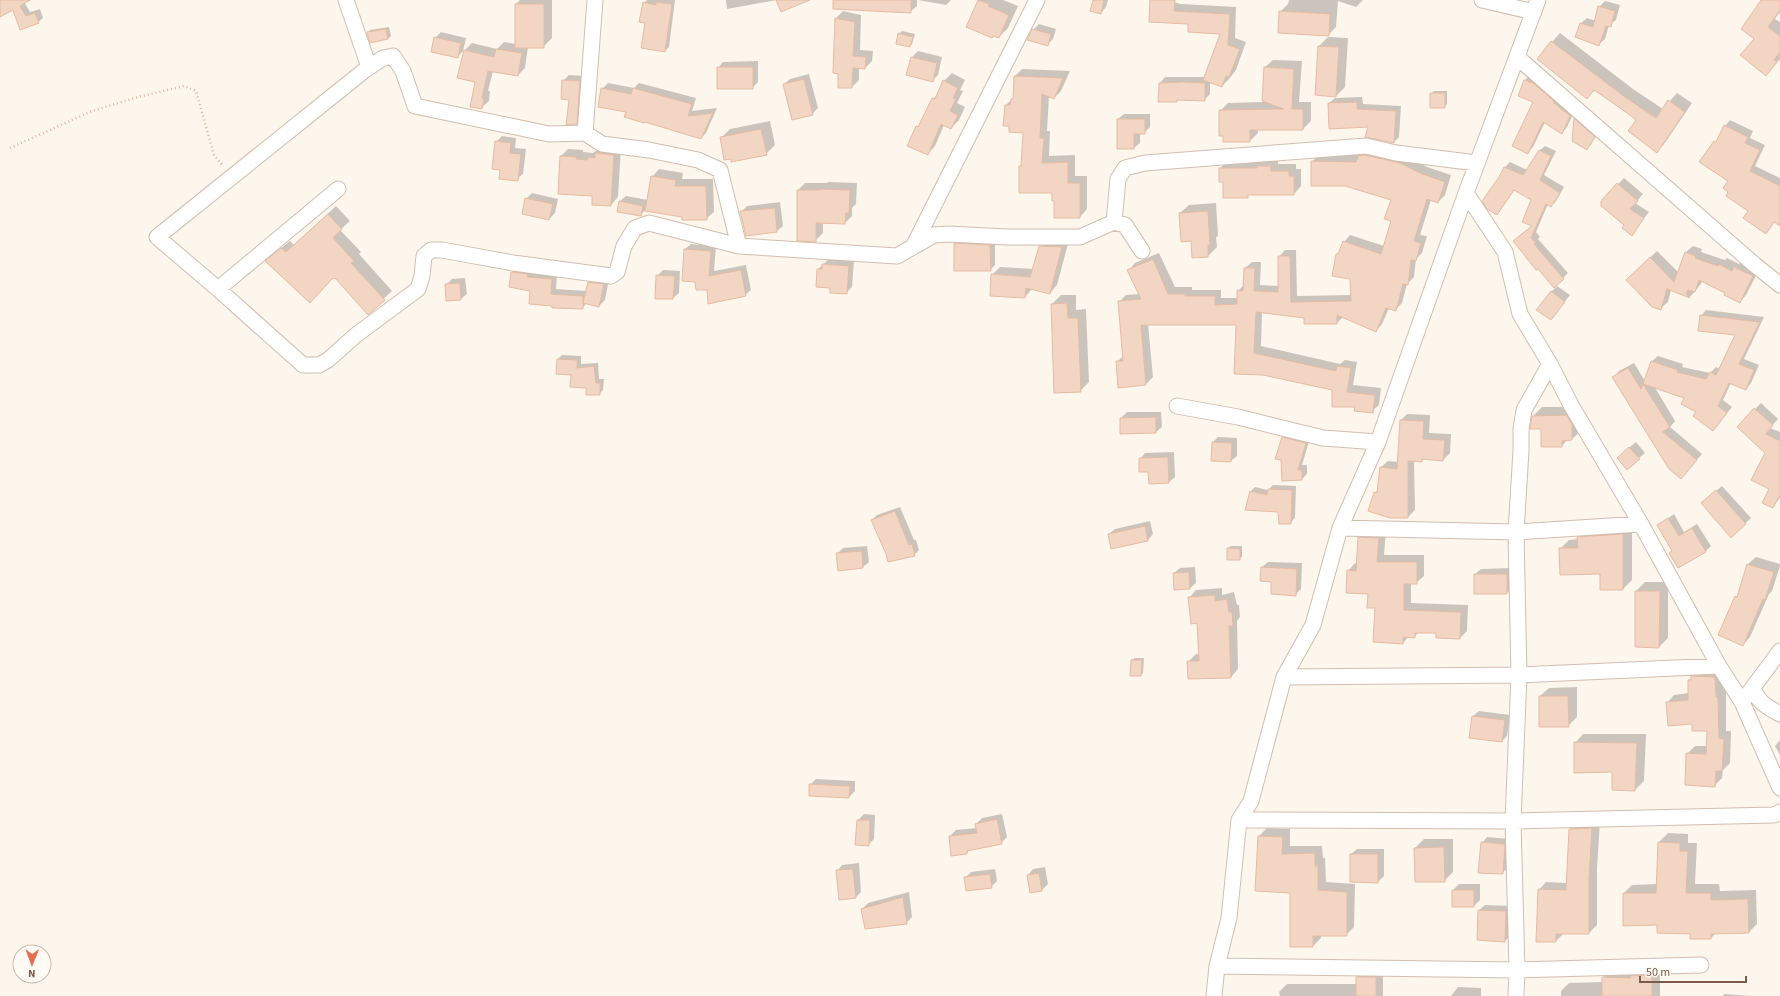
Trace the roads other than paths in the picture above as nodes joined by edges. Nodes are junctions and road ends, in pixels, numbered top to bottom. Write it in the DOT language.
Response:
graph roads {
  1 [pos="346,0"];
  2 [pos="595,0"];
  3 [pos="1037,0"];
  4 [pos="1482,0"];
  5 [pos="1536,6"];
  6 [pos="1517,57"];
  7 [pos="369,67"];
  8 [pos="586,133"];
  9 [pos="1477,163"];
  10 [pos="338,189"];
  11 [pos="1466,193"];
  12 [pos="1114,222"];
  13 [pos="739,246"];
  14 [pos="913,247"];
  15 [pos="1142,251"];
  16 [pos="1780,285"];
  17 [pos="218,289"];
  18 [pos="1550,364"];
  19 [pos="1177,406"];
  20 [pos="1378,442"];
  21 [pos="1641,524"];
  22 [pos="1340,528"];
  23 [pos="1516,532"];
  24 [pos="1780,651"];
  25 [pos="1719,666"];
  26 [pos="1519,675"];
  27 [pos="1284,677"];
  28 [pos="1753,687"];
  29 [pos="1742,702"];
  30 [pos="1780,714"];
  31 [pos="1780,788"];
  32 [pos="1780,812"];
  33 [pos="1239,820"];
  34 [pos="1513,821"];
  35 [pos="1701,965"];
  36 [pos="1217,966"];
  37 [pos="1517,970"];
  38 [pos="1214,996"];
  39 [pos="1516,996"];
  1 -- 7 [label="street"];
  2 -- 8 [label="street"];
  3 -- 14 [label="street"];
  4 -- 5 [label="street"];
  5 -- 6 [label="street"];
  6 -- 9 [label="street"];
  6 -- 16 [label="street"];
  7 -- 8 [label="street"];
  7 -- 17 [label="street"];
  8 -- 13 [label="street"];
  9 -- 11 [label="street"];
  9 -- 12 [label="street"];
  10 -- 17 [label="street"];
  11 -- 18 [label="street"];
  11 -- 20 [label="street"];
  12 -- 14 [label="street"];
  12 -- 15 [label="street"];
  13 -- 14 [label="street"];
  13 -- 17 [label="street"];
  18 -- 21 [label="street"];
  18 -- 23 [label="street"];
  19 -- 20 [label="street"];
  20 -- 22 [label="street"];
  21 -- 23 [label="street"];
  21 -- 25 [label="street"];
  22 -- 23 [label="street"];
  22 -- 27 [label="street"];
  23 -- 26 [label="street"];
  24 -- 28 [label="street"];
  25 -- 26 [label="street"];
  25 -- 29 [label="street"];
  26 -- 27 [label="street"];
  26 -- 34 [label="street"];
  27 -- 33 [label="street"];
  28 -- 29 [label="street"];
  28 -- 30 [label="street"];
  29 -- 31 [label="street"];
  32 -- 34 [label="street"];
  33 -- 34 [label="street"];
  33 -- 36 [label="street"];
  34 -- 37 [label="street"];
  35 -- 37 [label="street"];
  36 -- 37 [label="street"];
  36 -- 38 [label="street"];
  37 -- 39 [label="street"];
}
